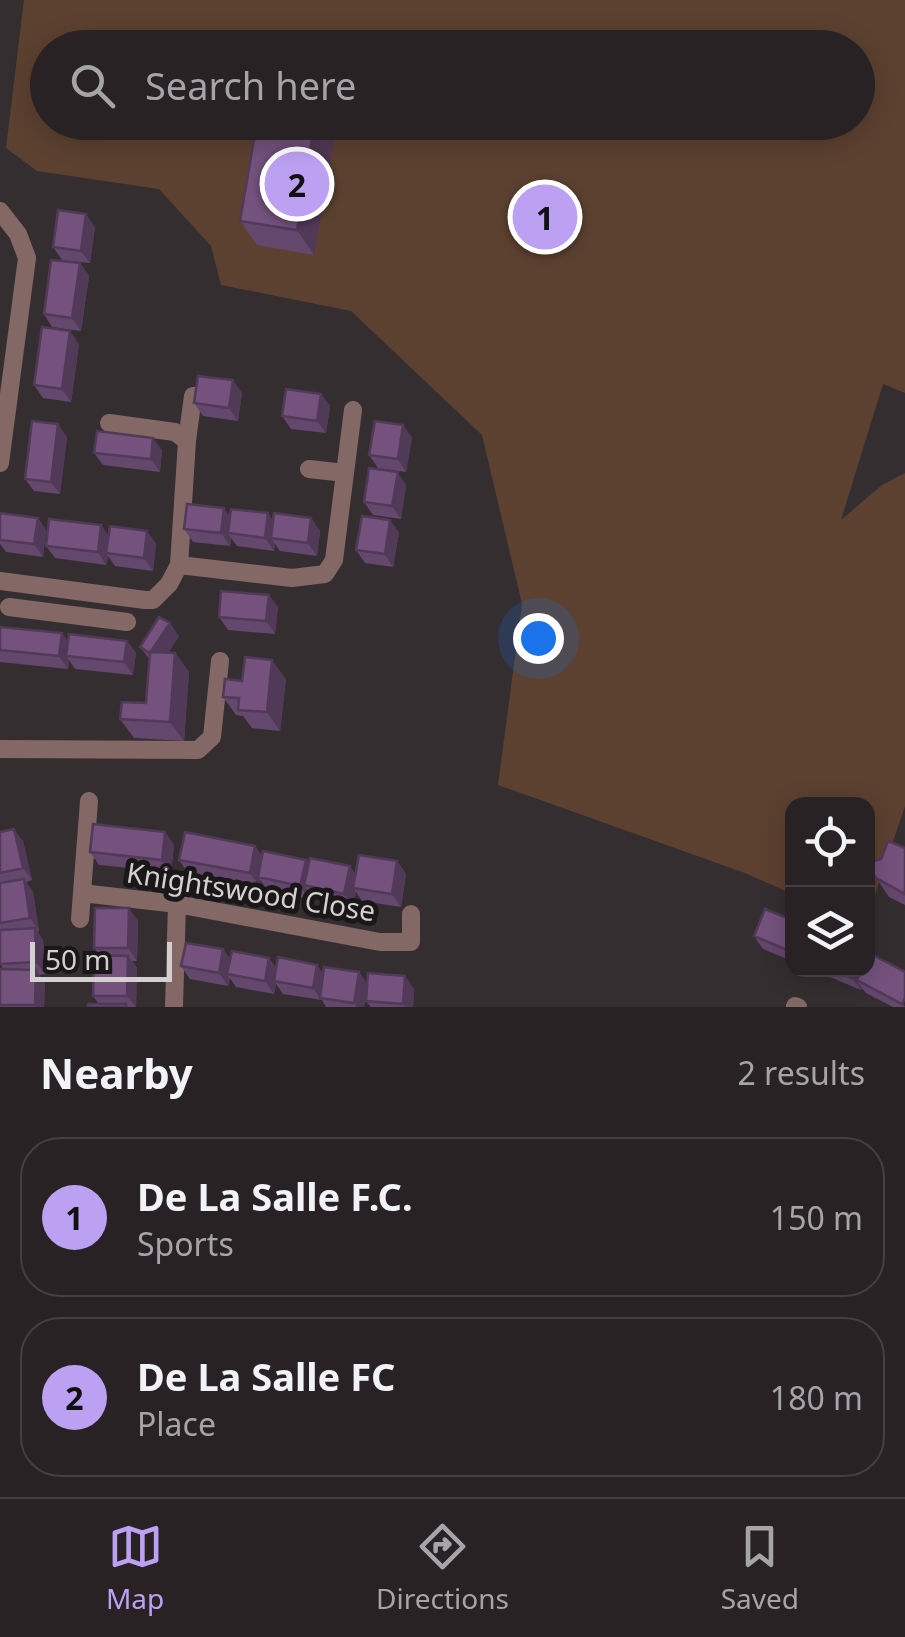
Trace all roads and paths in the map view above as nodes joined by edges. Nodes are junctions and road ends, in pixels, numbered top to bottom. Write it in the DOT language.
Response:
graph roads {
  1 [pos="0,211"];
  2 [pos="193,396"];
  3 [pos="353,410"];
  4 [pos="109,423"];
  5 [pos="187,442"];
  6 [pos="0,463"];
  7 [pos="310,468"];
  8 [pos="345,473"];
  9 [pos="179,564"];
  10 [pos="0,581"];
  11 [pos="90,593"];
  12 [pos="9,607"];
  13 [pos="86,617"];
  14 [pos="126,622"];
  15 [pos="220,661"];
  16 [pos="0,749"];
  17 [pos="89,800"];
  18 [pos="82,893"];
  19 [pos="177,904"];
  20 [pos="411,914"];
  21 [pos="80,918"];
  22 [pos="411,942"];
  23 [pos="414,961"];
  24 [pos="174,1007"];
  1 -- 6 [label="street"];
  2 -- 5 [label="street"];
  3 -- 8 [label="street"];
  4 -- 5 [label="street"];
  5 -- 9 [label="street"];
  7 -- 8 [label="street"];
  8 -- 9 [label="street"];
  9 -- 11 [label="street"];
  10 -- 11 [label="street"];
  11 -- 13 [label="street"];
  12 -- 13 [label="street"];
  13 -- 14 [label="street"];
  15 -- 16 [label="street"];
  17 -- 18 [label="street"];
  18 -- 19 [label="street, Knightswood Close"];
  18 -- 21 [label="street"];
  19 -- 22 [label="street, Knightswood Close"];
  19 -- 24 [label="street"];
  20 -- 22 [label="street, Knightswood Close"];
  22 -- 23 [label="street, Knightswood Close"];
}
